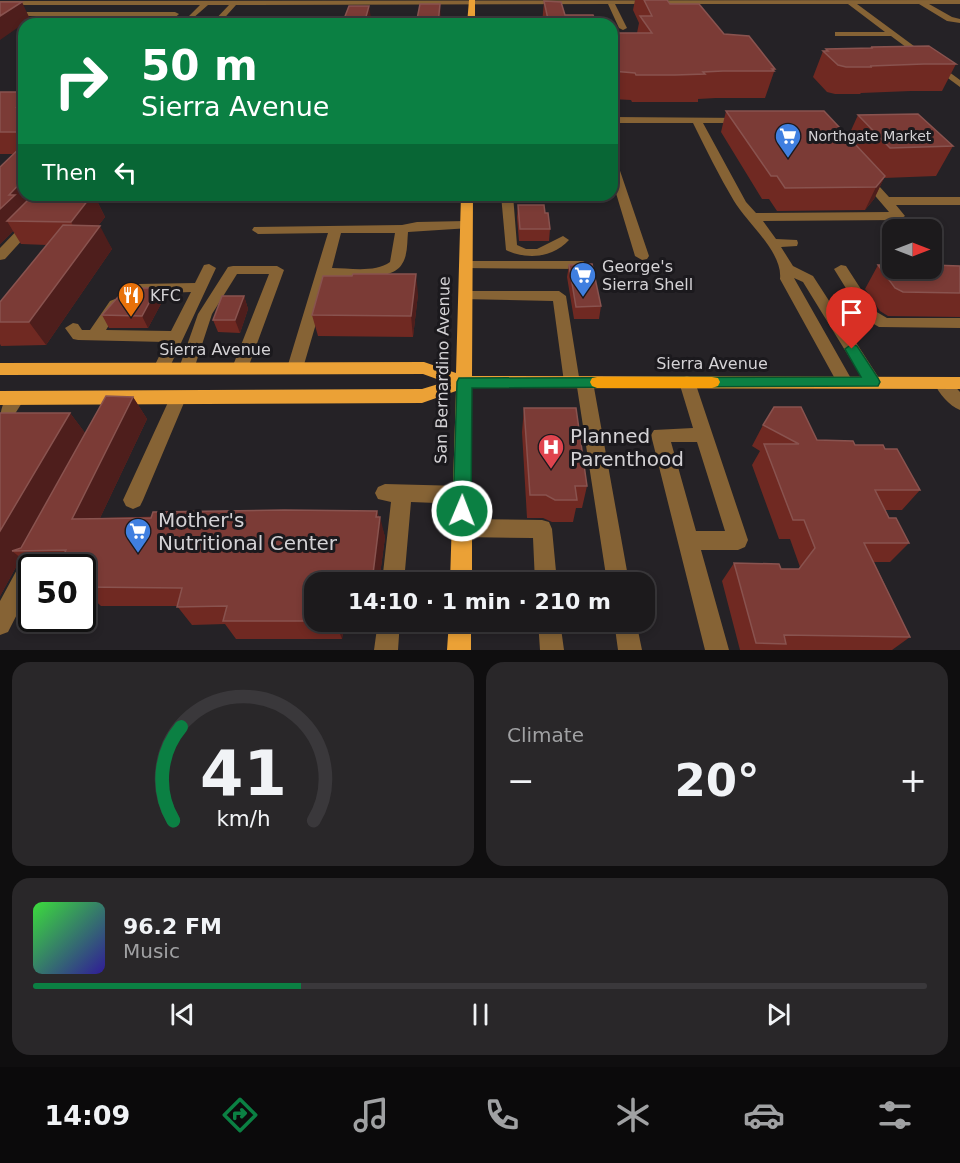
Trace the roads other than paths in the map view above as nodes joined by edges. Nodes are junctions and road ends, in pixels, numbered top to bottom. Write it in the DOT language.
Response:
graph roads {
  1 [pos="29,1"];
  2 [pos="472,1"];
  3 [pos="848,1"];
  4 [pos="610,2"];
  5 [pos="921,2"];
  6 [pos="960,2"];
  7 [pos="0,3"];
  8 [pos="148,3"];
  9 [pos="206,3"];
  10 [pos="234,3"];
  11 [pos="82,14"];
  12 [pos="135,14"];
  13 [pos="0,15"];
  14 [pos="192,17"];
  15 [pos="77,18"];
  16 [pos="171,18"];
  17 [pos="220,18"];
  18 [pos="471,18"];
  19 [pos="960,21"];
  20 [pos="623,28"];
  21 [pos="838,34"];
  22 [pos="893,34"];
  23 [pos="960,84"];
  24 [pos="618,120"];
  25 [pos="696,120"];
  26 [pos="752,120"];
  27 [pos="856,167"];
  28 [pos="618,181"];
  29 [pos="467,201"];
  30 [pos="507,201"];
  31 [pos="886,201"];
  32 [pos="960,201"];
  33 [pos="38,215"];
  34 [pos="753,217"];
  35 [pos="466,225"];
  36 [pos="336,229"];
  37 [pos="402,229"];
  38 [pos="258,230"];
  39 [pos="563,240"];
  40 [pos="772,243"];
  41 [pos="792,243"];
  42 [pos="0,256"];
  43 [pos="642,256"];
  44 [pos="466,265"];
  45 [pos="584,265"];
  46 [pos="209,268"];
  47 [pos="788,269"];
  48 [pos="841,269"];
  49 [pos="324,272"];
  50 [pos="200,287"];
  51 [pos="466,296"];
  52 [pos="960,323"];
  53 [pos="73,328"];
  54 [pos="94,336"];
  55 [pos="176,337"];
  56 [pos="187,368"];
  57 [pos="240,368"];
  58 [pos="295,368"];
  59 [pos="0,369"];
  60 [pos="22,369"];
  61 [pos="161,369"];
  62 [pos="0,374"];
  63 [pos="464,382"];
  64 [pos="578,382"];
  65 [pos="687,382"];
  66 [pos="845,382"];
  67 [pos="873,382"];
  68 [pos="942,383"];
  69 [pos="960,383"];
  70 [pos="8,398"];
  71 [pos="178,398"];
  72 [pos="960,403"];
  73 [pos="0,423"];
  74 [pos="704,435"];
  75 [pos="462,495"];
  76 [pos="133,500"];
  77 [pos="462,528"];
  78 [pos="50,530"];
  79 [pos="688,541"];
  80 [pos="393,572"];
  81 [pos="461,572"];
  82 [pos="545,572"];
  83 [pos="616,572"];
  84 [pos="0,624"];
  85 [pos="388,632"];
  86 [pos="460,632"];
  87 [pos="550,632"];
  88 [pos="627,632"];
  89 [pos="386,650"];
  90 [pos="459,650"];
  91 [pos="552,650"];
  92 [pos="630,650"];
  93 [pos="717,650"];
  1 -- 7 [label="street"];
  1 -- 8 [label="street"];
  2 -- 4 [label="street"];
  2 -- 10 [label="street"];
  2 -- 18 [label="main road"];
  3 -- 4 [label="street"];
  3 -- 5 [label="street"];
  3 -- 22 [label="street"];
  4 -- 20 [label="street"];
  5 -- 6 [label="street"];
  5 -- 19 [label="street"];
  8 -- 9 [label="street"];
  8 -- 12 [label="street"];
  9 -- 10 [label="street"];
  9 -- 14 [label="street"];
  10 -- 17 [label="street"];
  11 -- 12 [label="street"];
  11 -- 13 [label="street"];
  11 -- 15 [label="street"];
  12 -- 16 [label="street"];
  21 -- 22 [label="street"];
  22 -- 23 [label="street"];
  24 -- 25 [label="street"];
  25 -- 26 [label="street"];
  25 -- 34 [label="street"];
  27 -- 31 [label="street"];
  28 -- 43 [label="street"];
  29 -- 35 [label="main road, San Bernardino Avenue"];
  30 -- 39 [label="street"];
  31 -- 32 [label="street"];
  31 -- 34 [label="street"];
  33 -- 42 [label="street"];
  34 -- 40 [label="street"];
  35 -- 37 [label="street"];
  35 -- 44 [label="main road, San Bernardino Avenue"];
  36 -- 37 [label="street"];
  36 -- 38 [label="street"];
  36 -- 49 [label="street"];
  37 -- 49 [label="street"];
  40 -- 41 [label="street"];
  40 -- 47 [label="street"];
  44 -- 45 [label="street"];
  44 -- 51 [label="main road, San Bernardino Avenue"];
  46 -- 50 [label="street"];
  47 -- 66 [label="street"];
  47 -- 67 [label="street"];
  48 -- 52 [label="street"];
  49 -- 58 [label="street"];
  50 -- 54 [label="street"];
  50 -- 55 [label="street"];
  51 -- 63 [label="main road, San Bernardino Avenue"];
  51 -- 64 [label="street"];
  53 -- 54 [label="street"];
  54 -- 55 [label="street"];
  55 -- 61 [label="street"];
  56 -- 57 [label="main road, Sierra Avenue"];
  56 -- 57 [label="street"];
  56 -- 61 [label="main road, Sierra Avenue"];
  57 -- 58 [label="main road, Sierra Avenue"];
  58 -- 63 [label="main road, Sierra Avenue"];
  59 -- 60 [label="main road, Sierra Avenue"];
  60 -- 61 [label="main road, Sierra Avenue"];
  60 -- 62 [label="main road"];
  63 -- 64 [label="main road, Sierra Avenue"];
  63 -- 71 [label="main road, Sierra Avenue"];
  63 -- 75 [label="main road, San Bernardino Avenue"];
  64 -- 65 [label="main road, Sierra Avenue"];
  64 -- 83 [label="street"];
  65 -- 66 [label="main road, Sierra Avenue"];
  65 -- 74 [label="street"];
  66 -- 67 [label="main road, Sierra Avenue"];
  67 -- 68 [label="main road, Sierra Avenue"];
  68 -- 69 [label="main road, Sierra Avenue"];
  68 -- 72 [label="street"];
  70 -- 71 [label="main road, Sierra Avenue"];
  70 -- 73 [label="street"];
  71 -- 76 [label="street"];
  74 -- 79 [label="street"];
  74 -- 79 [label="street"];
  75 -- 77 [label="main road, San Bernardino Avenue"];
  75 -- 80 [label="street"];
  77 -- 81 [label="main road, San Bernardino Avenue"];
  77 -- 82 [label="street"];
  78 -- 84 [label="street"];
  79 -- 93 [label="street"];
  85 -- 89 [label="street"];
  86 -- 90 [label="main road"];
  87 -- 91 [label="street"];
  88 -- 92 [label="street"];
}
